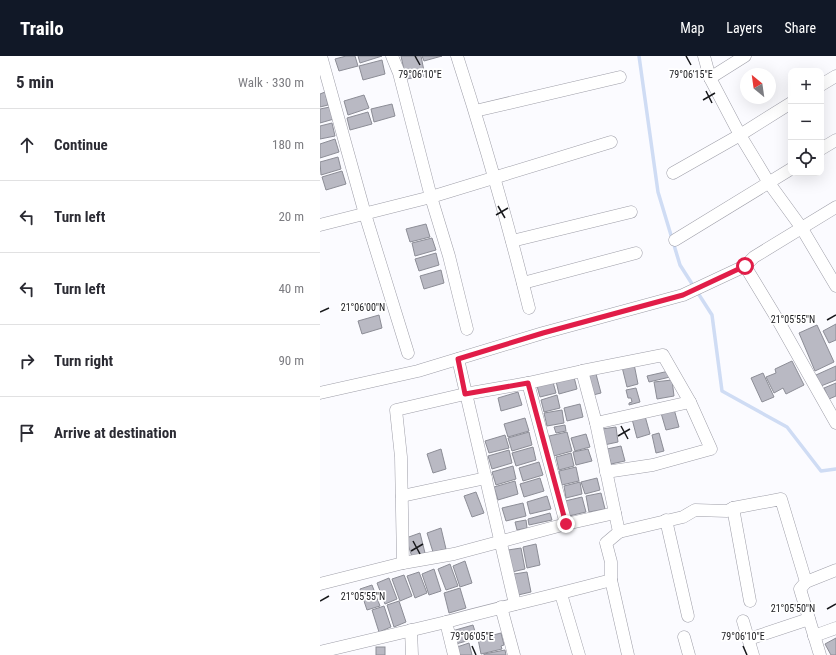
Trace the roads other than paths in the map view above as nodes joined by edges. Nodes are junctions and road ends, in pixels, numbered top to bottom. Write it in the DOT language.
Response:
graph roads {
  1 [pos="321,56"];
  2 [pos="392,56"];
  3 [pos="457,56"];
  4 [pos="704,56"];
  5 [pos="744,56"];
  6 [pos="836,76"];
  7 [pos="620,77"];
  8 [pos="710,78"];
  9 [pos="824,83"];
  10 [pos="789,104"];
  11 [pos="475,111"];
  12 [pos="740,135"];
  13 [pos="836,140"];
  14 [pos="611,142"];
  15 [pos="824,147"];
  16 [pos="788,171"];
  17 [pos="673,173"];
  18 [pos="494,178"];
  19 [pos="769,183"];
  20 [pos="431,197"];
  21 [pos="836,207"];
  22 [pos="631,212"];
  23 [pos="365,214"];
  24 [pos="320,225"];
  25 [pos="801,227"];
  26 [pos="675,240"];
  27 [pos="512,241"];
  28 [pos="636,253"];
  29 [pos="745,266"];
  30 [pos="523,282"];
  31 [pos="836,286"];
  32 [pos="529,308"];
  33 [pos="467,329"];
  34 [pos="408,353"];
  35 [pos="458,359"];
  36 [pos="582,371"];
  37 [pos="528,383"];
  38 [pos="320,393"];
  39 [pos="465,394"];
  40 [pos="690,402"];
  41 [pos="836,422"];
  42 [pos="596,423"];
  43 [pos="606,472"];
  44 [pos="486,478"];
  45 [pos="402,496"];
  46 [pos="732,508"];
  47 [pos="615,513"];
  48 [pos="666,520"];
  49 [pos="566,524"];
  50 [pos="619,532"];
  51 [pos="501,541"];
  52 [pos="404,563"];
  53 [pos="836,570"];
  54 [pos="612,580"];
  55 [pos="806,582"];
  56 [pos="320,584"];
  57 [pos="561,594"];
  58 [pos="750,601"];
  59 [pos="515,604"];
  60 [pos="501,607"];
  61 [pos="688,616"];
  62 [pos="809,619"];
  63 [pos="743,621"];
  64 [pos="446,622"];
  65 [pos="836,628"];
  66 [pos="411,630"];
  67 [pos="814,636"];
  68 [pos="684,637"];
  69 [pos="749,638"];
  70 [pos="320,652"];
  71 [pos="412,655"];
  72 [pos="454,655"];
  73 [pos="514,655"];
  74 [pos="579,655"];
  75 [pos="628,655"];
  76 [pos="689,655"];
  77 [pos="753,655"];
  78 [pos="820,655"];
  1 -- 23 [label="street"];
  2 -- 20 [label="street"];
  3 -- 11 [label="street"];
  4 -- 8 [label="street"];
  5 -- 8 [label="street"];
  6 -- 9 [label="street"];
  7 -- 11 [label="street"];
  8 -- 12 [label="street"];
  10 -- 12 [label="street"];
  11 -- 18 [label="street"];
  12 -- 17 [label="street"];
  12 -- 19 [label="street"];
  13 -- 15 [label="street"];
  14 -- 18 [label="street"];
  16 -- 19 [label="street"];
  18 -- 20 [label="street"];
  18 -- 27 [label="street"];
  19 -- 25 [label="street"];
  19 -- 26 [label="street"];
  20 -- 23 [label="street"];
  20 -- 33 [label="street"];
  21 -- 25 [label="street"];
  22 -- 27 [label="street"];
  23 -- 24 [label="street"];
  23 -- 34 [label="street"];
  25 -- 29 [label="street"];
  25 -- 31 [label="street"];
  27 -- 30 [label="street"];
  28 -- 30 [label="street"];
  29 -- 35 [label="street"];
  29 -- 41 [label="street"];
  30 -- 32 [label="street"];
  35 -- 38 [label="street"];
  35 -- 39 [label="street"];
  36 -- 37 [label="street"];
  36 -- 40 [label="street"];
  36 -- 42 [label="street"];
  37 -- 39 [label="street"];
  37 -- 49 [label="street"];
  39 -- 44 [label="street"];
  39 -- 45 [label="street"];
  40 -- 42 [label="street"];
  40 -- 43 [label="street"];
  42 -- 43 [label="street"];
  43 -- 47 [label="street"];
  44 -- 45 [label="street"];
  44 -- 51 [label="street"];
  45 -- 52 [label="street"];
  46 -- 48 [label="street"];
  46 -- 55 [label="street"];
  46 -- 58 [label="street"];
  47 -- 49 [label="street"];
  47 -- 50 [label="street"];
  48 -- 50 [label="street"];
  48 -- 61 [label="street"];
  49 -- 51 [label="street"];
  50 -- 54 [label="street"];
  51 -- 52 [label="street"];
  51 -- 59 [label="street"];
  52 -- 56 [label="street"];
  53 -- 55 [label="street"];
  54 -- 57 [label="street"];
  54 -- 75 [label="street"];
  55 -- 62 [label="street"];
  57 -- 59 [label="street"];
  57 -- 74 [label="street"];
  59 -- 60 [label="street"];
  60 -- 64 [label="street"];
  60 -- 73 [label="street"];
  62 -- 67 [label="street"];
  62 -- 69 [label="street"];
  63 -- 69 [label="street"];
  64 -- 66 [label="street"];
  64 -- 72 [label="street"];
  65 -- 67 [label="street"];
  66 -- 70 [label="street"];
  66 -- 71 [label="street"];
  67 -- 78 [label="street"];
  68 -- 76 [label="street"];
  69 -- 77 [label="street"];
}
